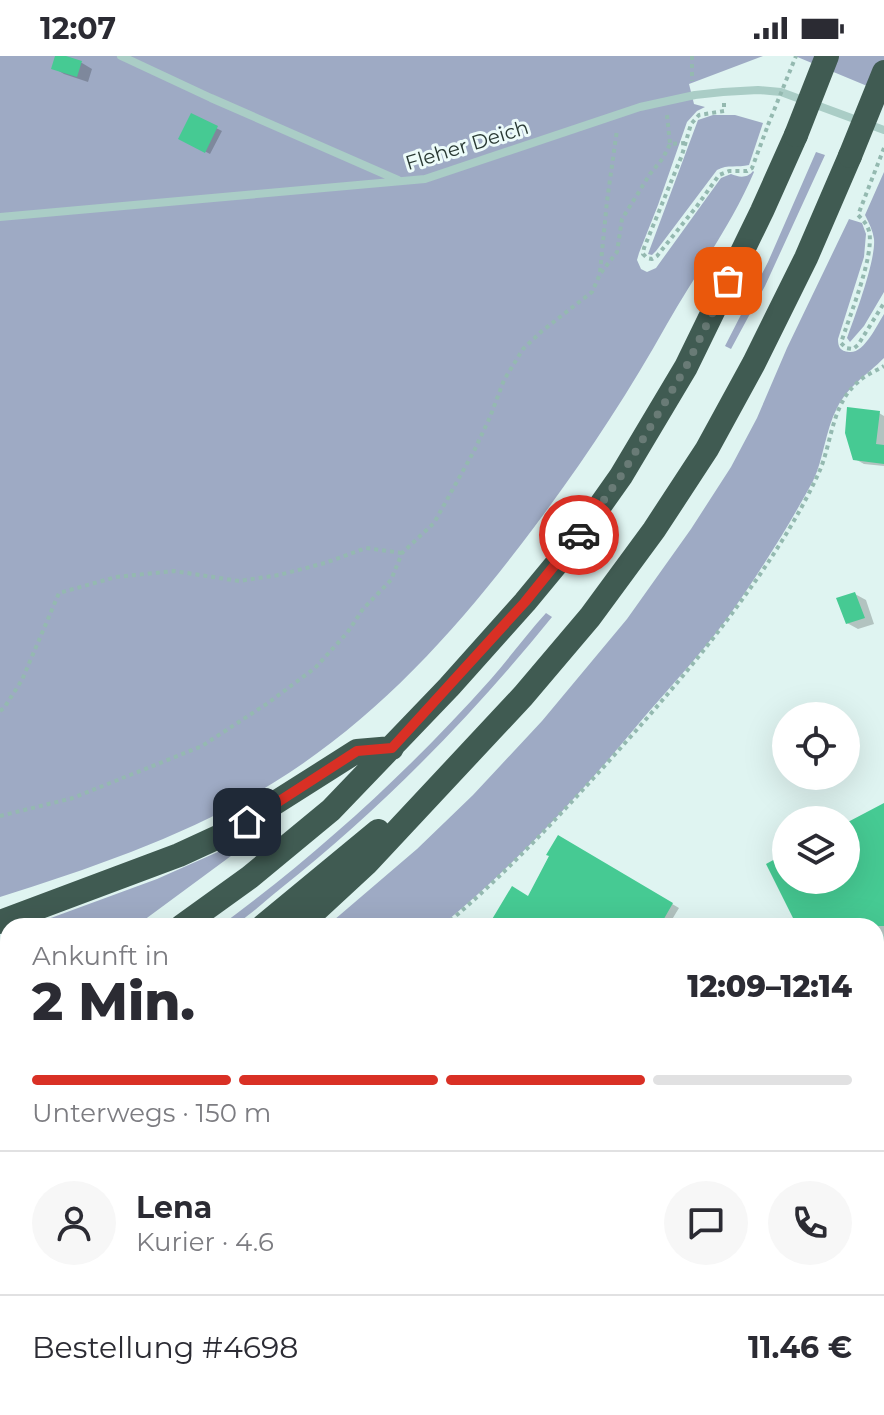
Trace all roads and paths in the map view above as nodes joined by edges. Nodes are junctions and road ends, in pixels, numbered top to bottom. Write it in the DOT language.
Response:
graph roads {
  1 [pos="121,56"];
  2 [pos="692,56"];
  3 [pos="796,56"];
  4 [pos="827,56"];
  5 [pos="884,72"];
  6 [pos="692,82"];
  7 [pos="723,92"];
  8 [pos="666,101"];
  9 [pos="619,114"];
  10 [pos="884,130"];
  11 [pos="685,143"];
  12 [pos="670,144"];
  13 [pos="884,148"];
  14 [pos="402,182"];
  15 [pos="0,217"];
  16 [pos="600,274"];
  17 [pos="884,303"];
  18 [pos="884,366"];
  19 [pos="402,553"];
  20 [pos="0,711"];
  21 [pos="392,748"];
  22 [pos="459,764"];
  23 [pos="0,816"];
  24 [pos="11,918"];
  25 [pos="193,918"];
  26 [pos="273,918"];
  27 [pos="308,918"];
  28 [pos="453,918"];
  1 -- 14 [label="lane"];
  2 -- 6 [label="path"];
  3 -- 11 [label="path, bridge"];
  4 -- 21 [label="highway, bridge"];
  5 -- 22 [label="highway, bridge"];
  7 -- 8 [label="lane, Fleher Deich"];
  7 -- 10 [label="lane, Fleher Deich"];
  7 -- 11 [label="path"];
  8 -- 9 [label="lane, Fleher Deich"];
  8 -- 12 [label="path"];
  9 -- 14 [label="lane, Fleher Deich"];
  9 -- 16 [label="path"];
  11 -- 12 [label="path"];
  12 -- 16 [label="path"];
  13 -- 17 [label="path"];
  14 -- 15 [label="lane, Fleher Deich"];
  16 -- 19 [label="path"];
  18 -- 28 [label="path"];
  19 -- 20 [label="path"];
  19 -- 23 [label="path"];
  21 -- 24 [label="highway"];
  21 -- 25 [label="highway"];
  22 -- 26 [label="highway"];
  22 -- 27 [label="highway"];
}
